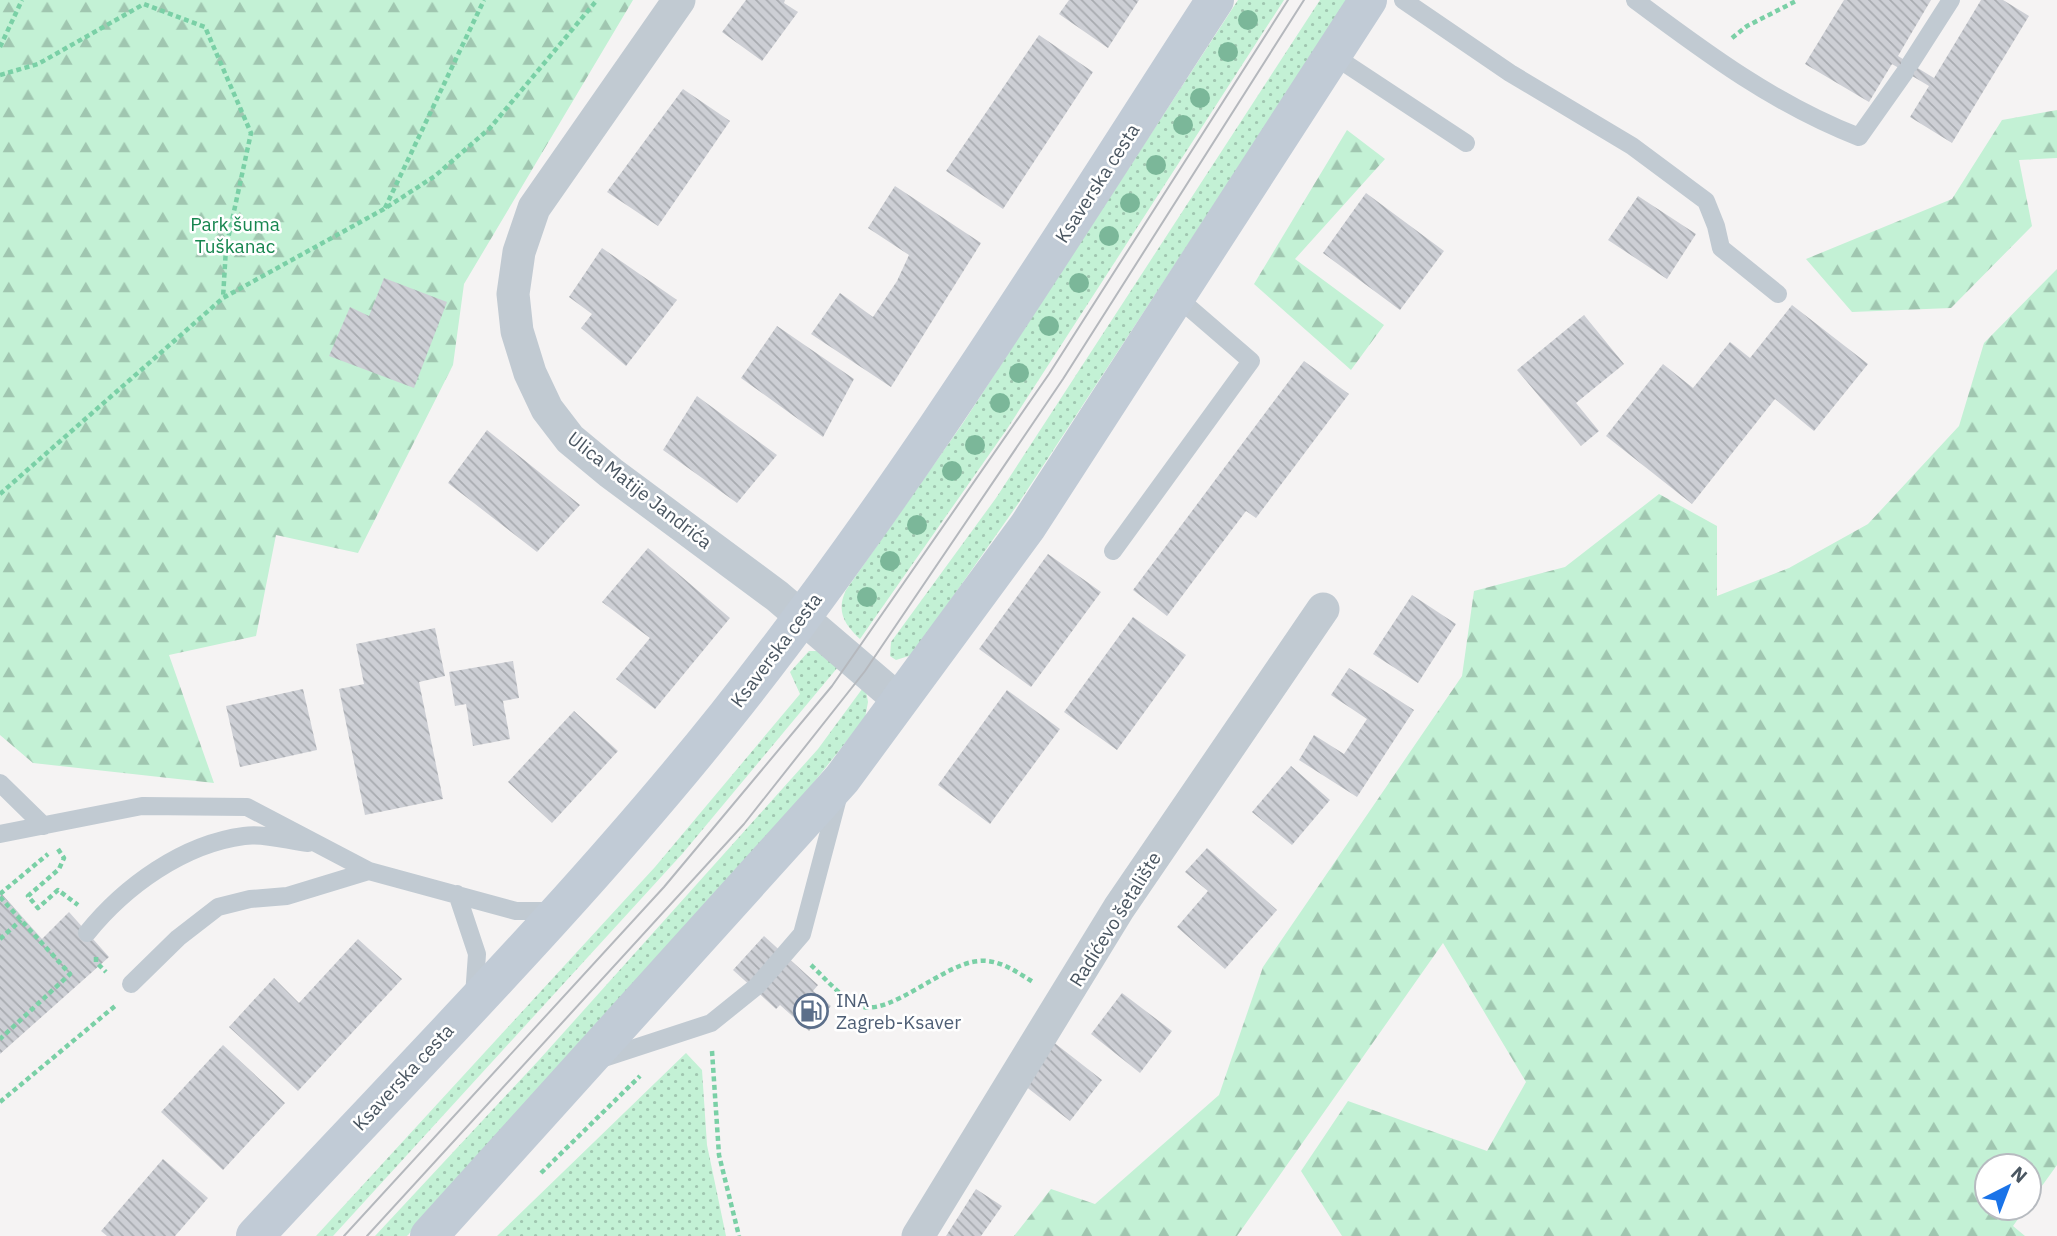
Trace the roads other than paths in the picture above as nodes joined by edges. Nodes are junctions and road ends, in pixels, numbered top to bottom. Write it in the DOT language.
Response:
graph roads {
  1 [pos="679,0"];
  2 [pos="1215,0"];
  3 [pos="1368,0"];
  4 [pos="1403,0"];
  5 [pos="1635,0"];
  6 [pos="1951,0"];
  7 [pos="1331,54"];
  8 [pos="1466,143"];
  9 [pos="1779,294"];
  10 [pos="1178,298"];
  11 [pos="1113,551"];
  12 [pos="1323,610"];
  13 [pos="801,617"];
  14 [pos="900,701"];
  15 [pos="842,779"];
  16 [pos="0,782"];
  17 [pos="44,826"];
  18 [pos="0,834"];
  19 [pos="322,845"];
  20 [pos="369,871"];
  21 [pos="457,894"];
  22 [pos="557,911"];
  23 [pos="87,933"];
  24 [pos="131,984"];
  25 [pos="474,1002"];
  26 [pos="587,1063"];
  27 [pos="255,1236"];
  28 [pos="429,1236"];
  29 [pos="918,1236"];
  1 -- 13 [label="street, Ulica Matije Jandrića"];
  2 -- 13 [label="main road, Ksaverska cesta"];
  3 -- 7 [label="main road"];
  4 -- 9 [label="lane"];
  5 -- 6 [label="lane"];
  7 -- 8 [label="lane"];
  7 -- 10 [label="main road"];
  10 -- 11 [label="lane"];
  10 -- 14 [label="main road"];
  12 -- 29 [label="street, Radićevo šetalište"];
  13 -- 14 [label="street, Ulica Matije Jandrića"];
  13 -- 22 [label="main road, Ksaverska cesta"];
  14 -- 15 [label="main road"];
  15 -- 26 [label="main road"];
  15 -- 26 [label="lane"];
  16 -- 17 [label="lane"];
  17 -- 18 [label="lane"];
  17 -- 19 [label="lane"];
  19 -- 20 [label="lane"];
  19 -- 23 [label="lane"];
  20 -- 21 [label="lane"];
  20 -- 24 [label="lane"];
  21 -- 22 [label="lane"];
  21 -- 25 [label="lane"];
  22 -- 25 [label="main road, Ksaverska cesta"];
  25 -- 27 [label="main road, Ksaverska cesta"];
  26 -- 28 [label="main road"];
}
